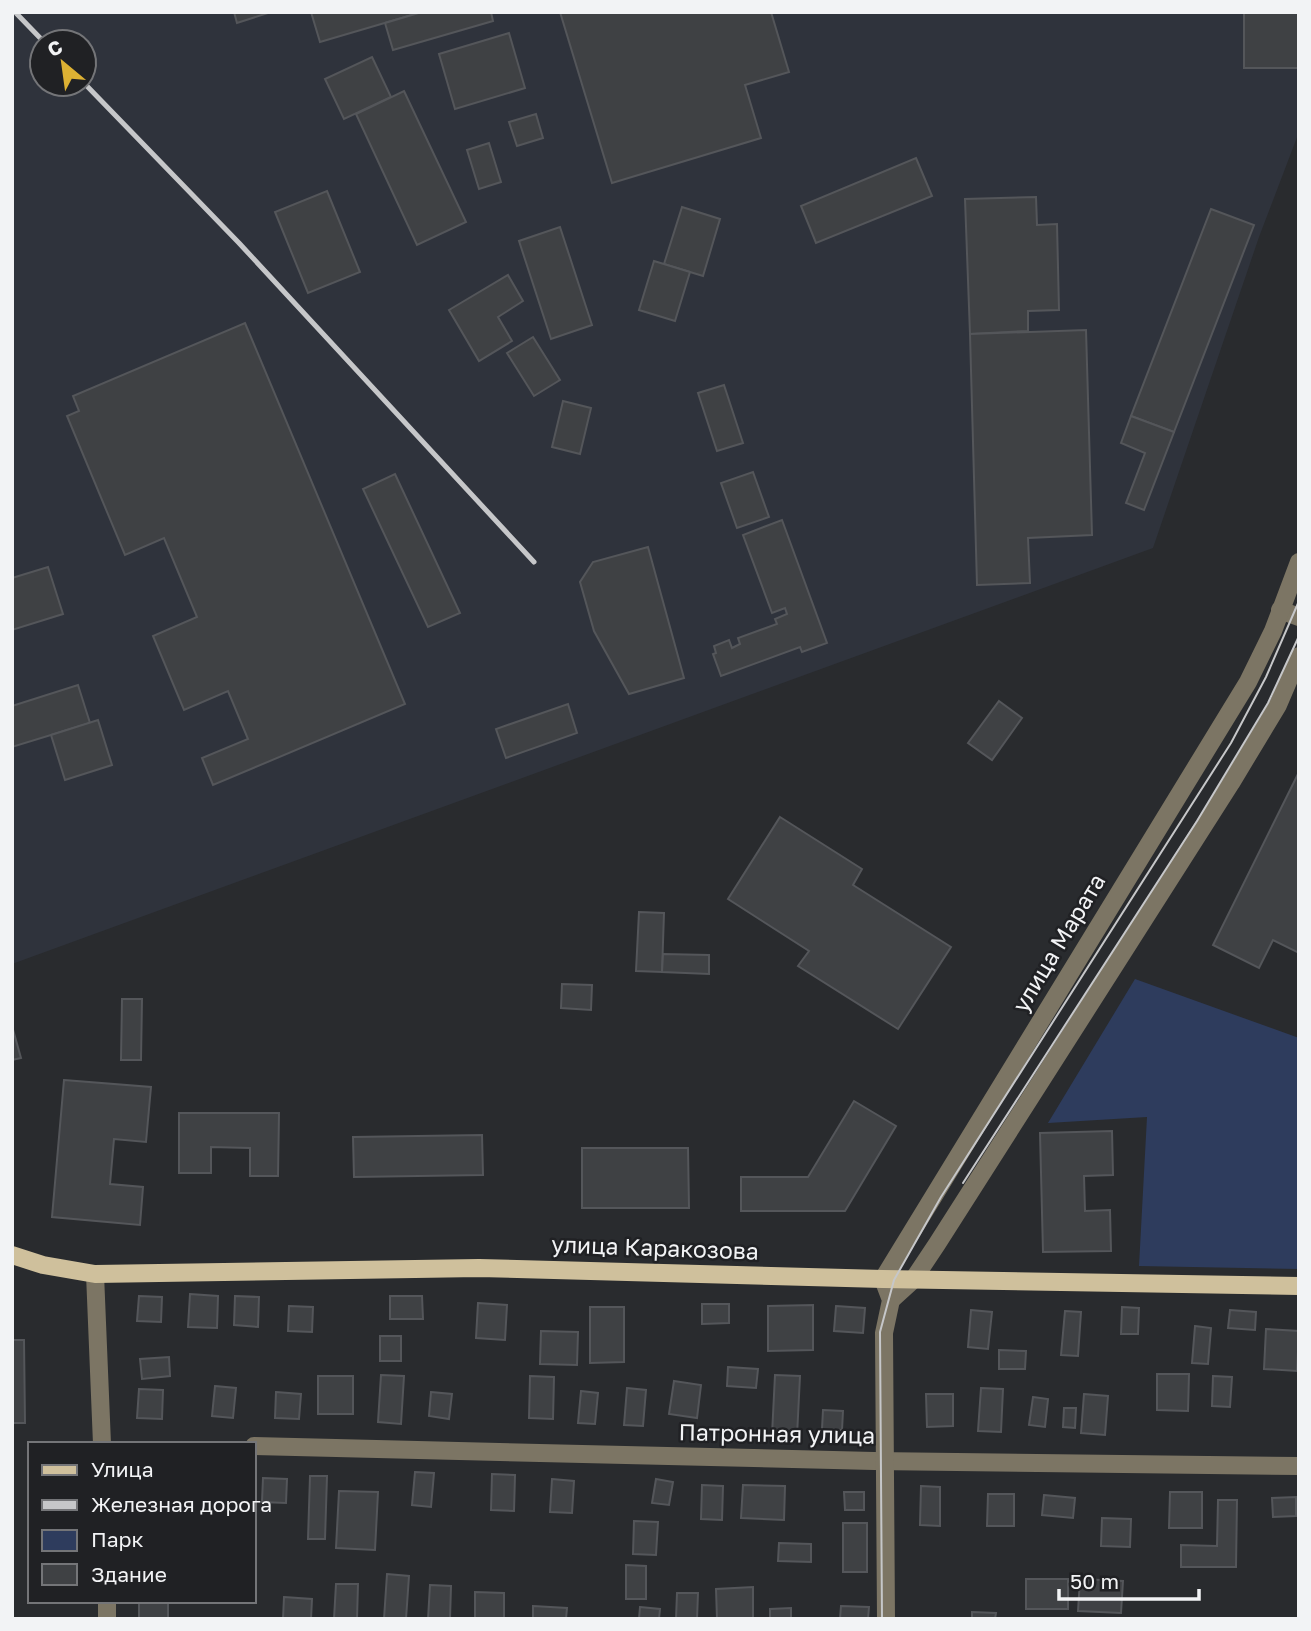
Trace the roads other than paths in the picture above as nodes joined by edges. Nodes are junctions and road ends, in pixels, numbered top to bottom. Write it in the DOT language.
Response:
graph roads {
  1 [pos="1299,562"];
  2 [pos="1280,610"];
  3 [pos="1299,617"];
  4 [pos="1299,656"];
  5 [pos="12,1255"];
  6 [pos="94,1274"];
  7 [pos="883,1279"];
  8 [pos="913,1280"];
  9 [pos="1299,1286"];
  10 [pos="891,1300"];
  11 [pos="102,1442"];
  12 [pos="256,1446"];
  13 [pos="885,1461"];
  14 [pos="1299,1466"];
  15 [pos="886,1619"];
  1 -- 2 [label="street, улица Марата"];
  2 -- 3 [label="street"];
  2 -- 7 [label="street, улица Марата"];
  4 -- 8 [label="street"];
  5 -- 6 [label="main road, улица Каракозова"];
  6 -- 7 [label="main road, улица Каракозова"];
  6 -- 11 [label="street"];
  7 -- 8 [label="main road, улица Каракозова"];
  7 -- 10 [label="street"];
  8 -- 9 [label="main road, улица Каракозова"];
  8 -- 10 [label="street"];
  10 -- 13 [label="street"];
  12 -- 13 [label="street, Патронная улица"];
  13 -- 14 [label="street, Патронная улица"];
  13 -- 15 [label="street"];
}
